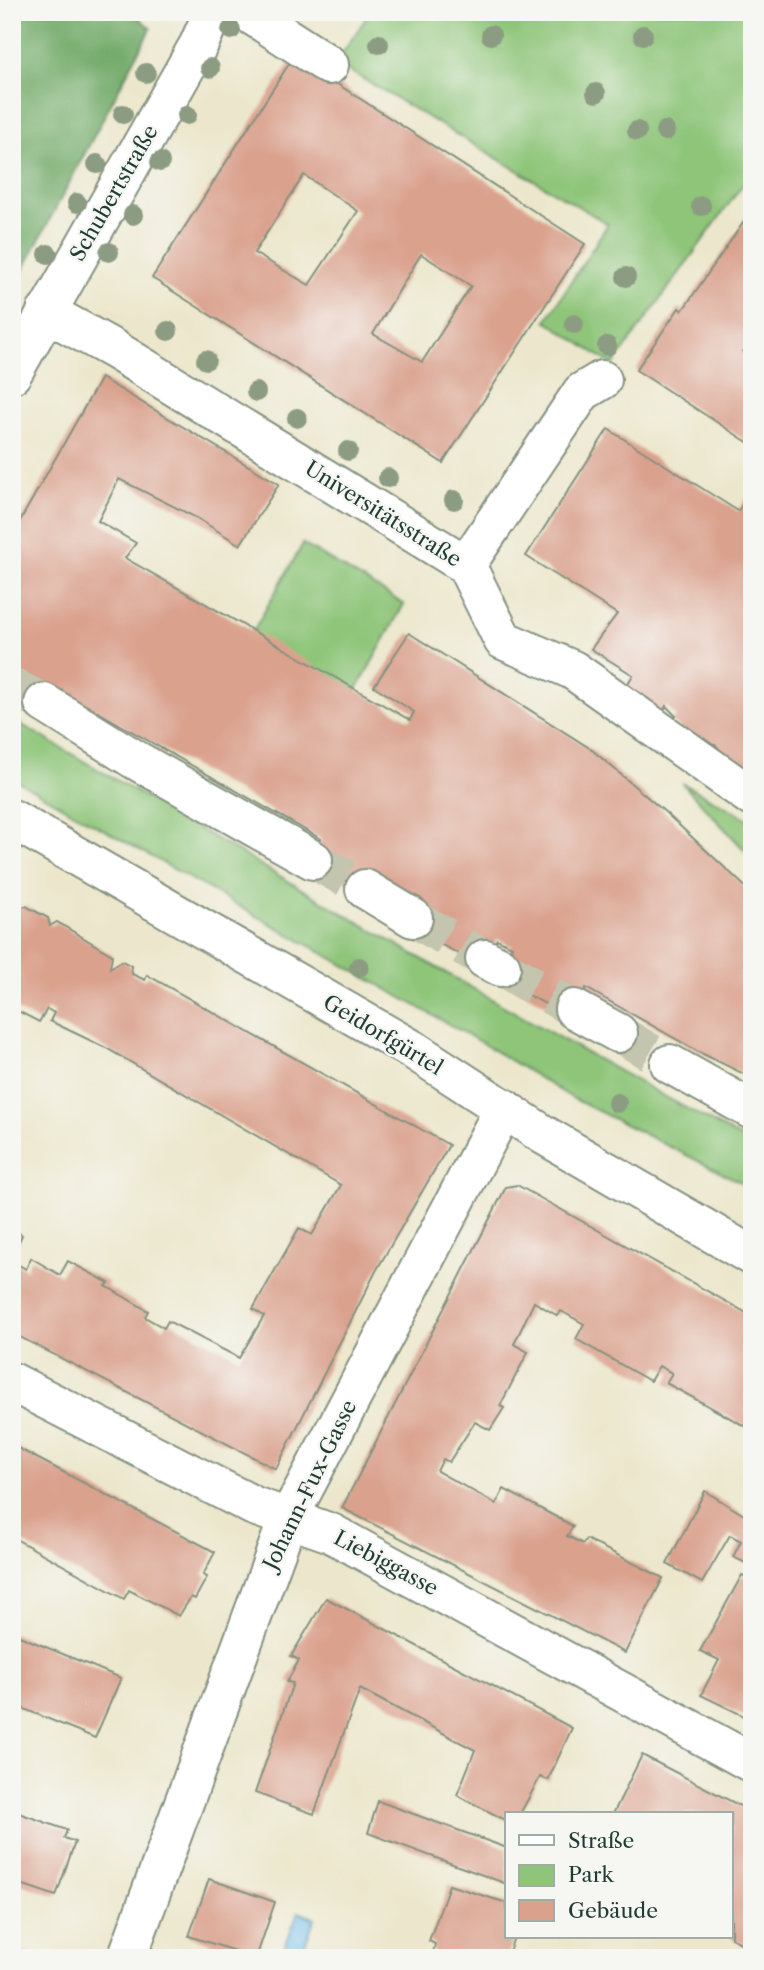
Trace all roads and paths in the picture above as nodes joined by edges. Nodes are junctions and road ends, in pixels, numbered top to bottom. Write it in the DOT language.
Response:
graph roads {
  1 [pos="214,12"];
  2 [pos="247,12"];
  3 [pos="328,65"];
  4 [pos="46,312"];
  5 [pos="12,374"];
  6 [pos="602,380"];
  7 [pos="466,565"];
  8 [pos="44,703"];
  9 [pos="752,797"];
  10 [pos="12,818"];
  11 [pos="313,860"];
  12 [pos="365,889"];
  13 [pos="413,918"];
  14 [pos="574,1009"];
  15 [pos="618,1033"];
  16 [pos="670,1064"];
  17 [pos="504,1108"];
  18 [pos="752,1110"];
  19 [pos="752,1256"];
  20 [pos="12,1382"];
  21 [pos="288,1519"];
  22 [pos="752,1763"];
  23 [pos="127,1958"];
  1 -- 4 [label="street, Schubertstraße"];
  2 -- 3 [label="street"];
  4 -- 5 [label="street, Schubertstraße"];
  4 -- 7 [label="street, Universitätsstraße"];
  6 -- 7 [label="street"];
  7 -- 9 [label="street, Universitätsstraße"];
  8 -- 11 [label="street"];
  10 -- 17 [label="street, Geidorfgürtel"];
  12 -- 13 [label="street"];
  14 -- 15 [label="street"];
  16 -- 18 [label="street"];
  17 -- 19 [label="street, Geidorfgürtel"];
  17 -- 21 [label="street, Johann-Fux-Gasse"];
  20 -- 21 [label="street, Liebiggasse"];
  21 -- 22 [label="street, Liebiggasse"];
  21 -- 23 [label="street, Johann-Fux-Gasse"];
}
